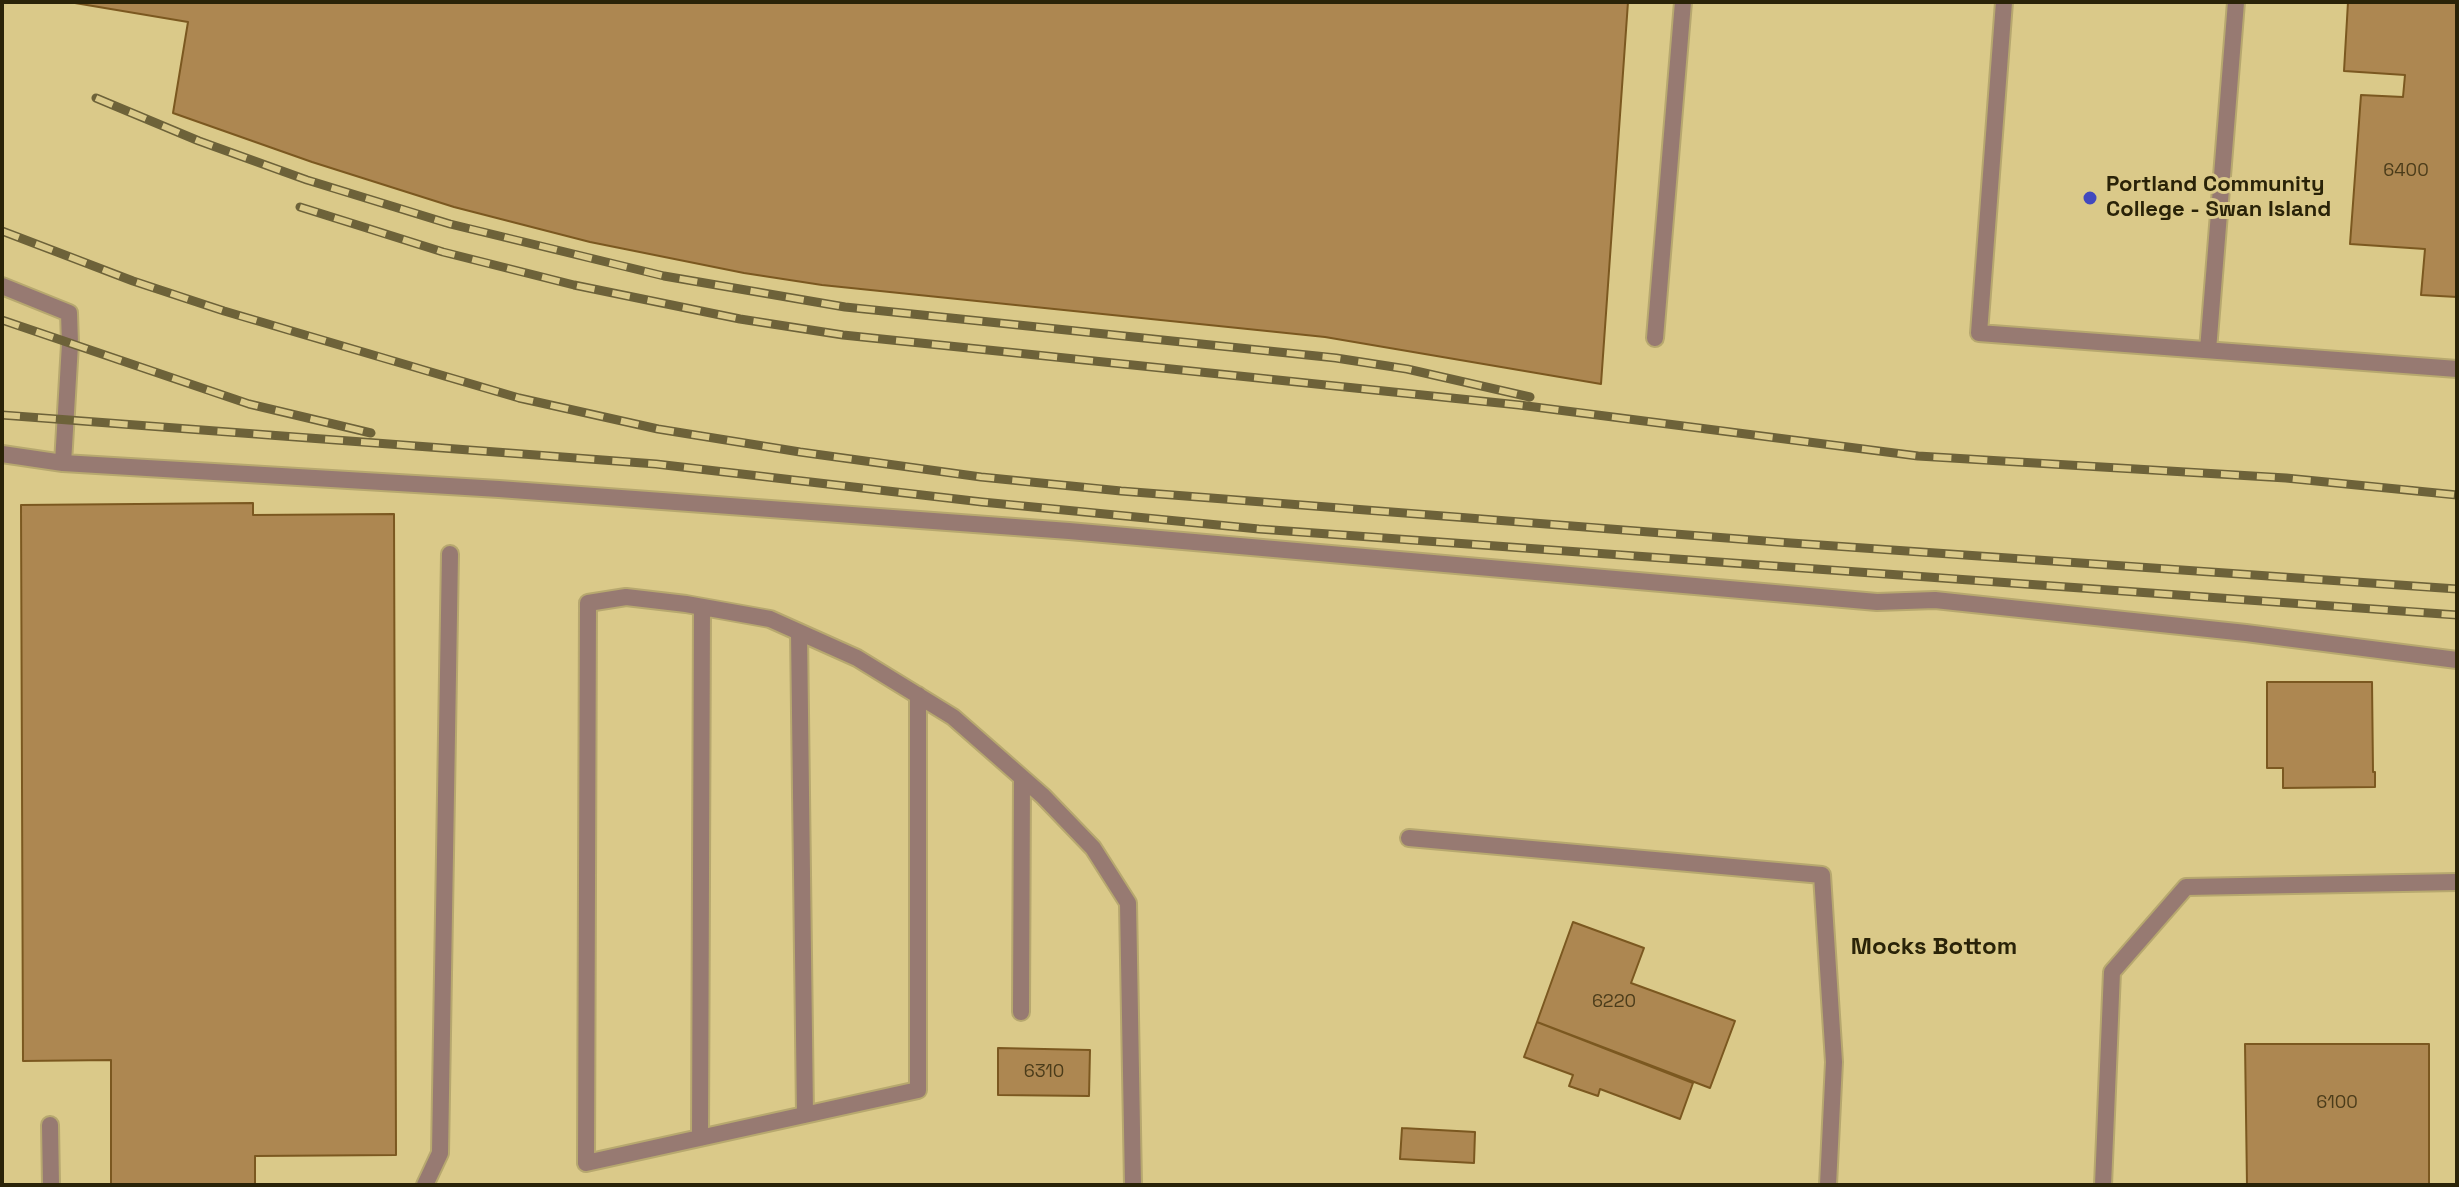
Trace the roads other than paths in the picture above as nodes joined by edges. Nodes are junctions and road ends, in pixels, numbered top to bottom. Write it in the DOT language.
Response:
graph roads {
  1 [pos="1683,2"];
  2 [pos="2004,2"];
  3 [pos="2236,2"];
  4 [pos="2,286"];
  5 [pos="1655,338"];
  6 [pos="2208,350"];
  7 [pos="2457,369"];
  8 [pos="2,454"];
  9 [pos="63,463"];
  10 [pos="450,554"];
  11 [pos="702,607"];
  12 [pos="799,632"];
  13 [pos="2457,660"];
  14 [pos="918,695"];
  15 [pos="1022,778"];
  16 [pos="1409,838"];
  17 [pos="2457,882"];
  18 [pos="1021,1012"];
  19 [pos="805,1115"];
  20 [pos="50,1125"];
  21 [pos="700,1138"];
  22 [pos="51,1185"];
  23 [pos="425,1185"];
  24 [pos="1133,1185"];
  25 [pos="1828,1185"];
  26 [pos="2103,1185"];
  1 -- 5 [label="lane"];
  2 -- 6 [label="lane"];
  3 -- 6 [label="lane"];
  4 -- 9 [label="lane"];
  6 -- 7 [label="lane"];
  8 -- 9 [label="lane"];
  9 -- 13 [label="lane"];
  10 -- 23 [label="lane"];
  11 -- 12 [label="lane"];
  11 -- 21 [label="lane"];
  11 -- 21 [label="lane"];
  12 -- 14 [label="lane"];
  12 -- 19 [label="lane"];
  14 -- 15 [label="lane"];
  14 -- 19 [label="lane"];
  15 -- 18 [label="lane"];
  15 -- 24 [label="lane"];
  16 -- 25 [label="lane"];
  17 -- 26 [label="lane"];
  19 -- 21 [label="lane"];
  20 -- 22 [label="lane"];
}
